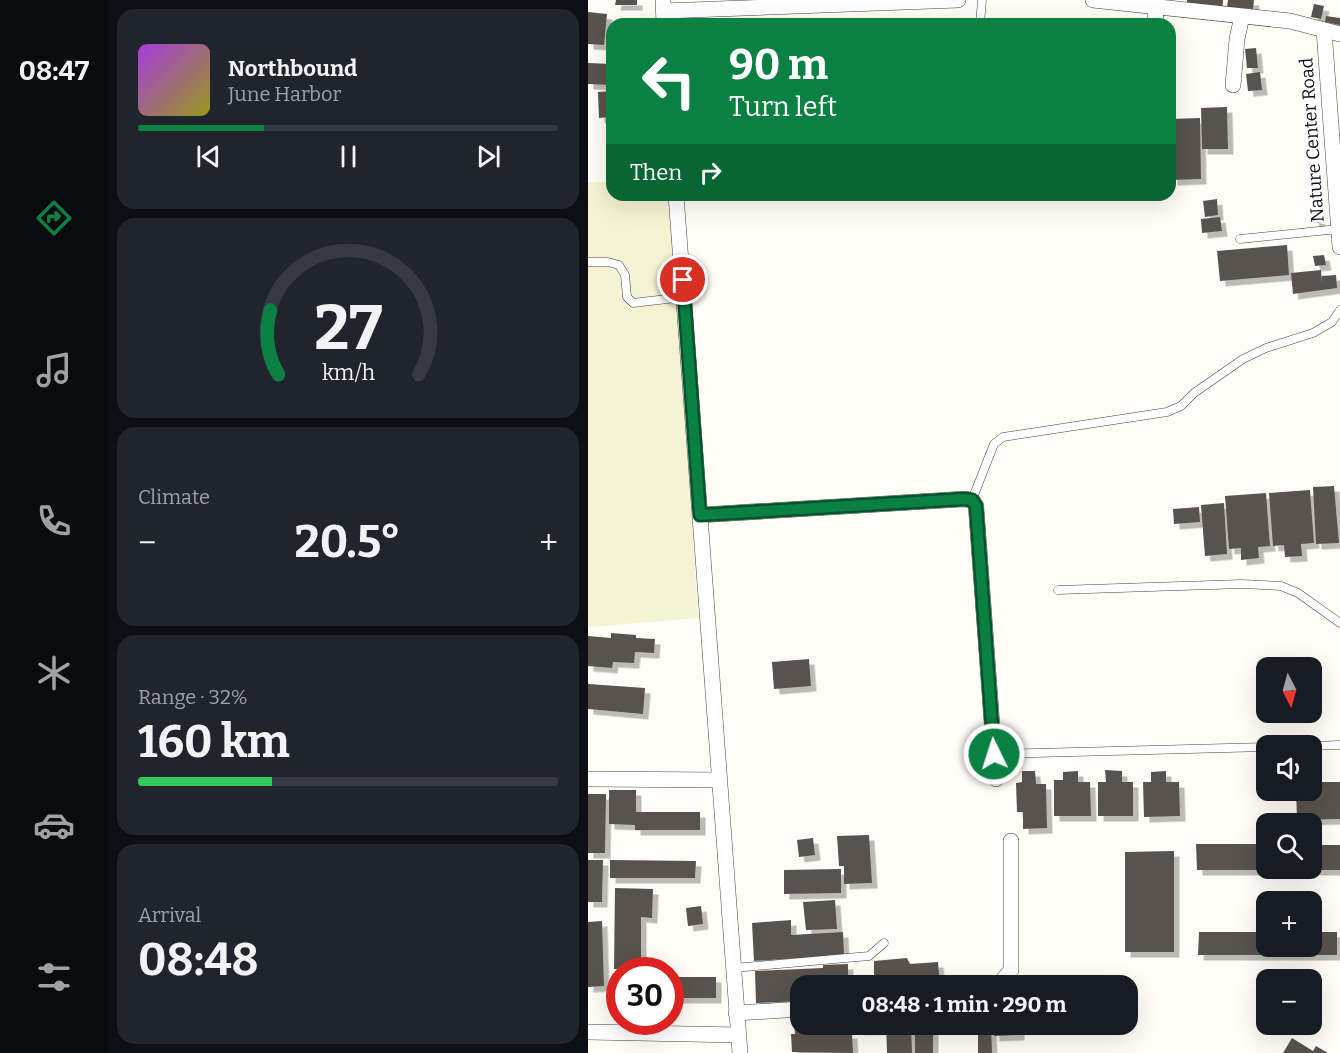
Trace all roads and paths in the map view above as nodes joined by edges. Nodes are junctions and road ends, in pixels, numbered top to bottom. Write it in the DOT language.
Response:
graph roads {
  1 [pos="958,0"];
  2 [pos="982,0"];
  3 [pos="1093,0"];
  4 [pos="1155,7"];
  5 [pos="664,12"];
  6 [pos="1242,16"];
  7 [pos="980,18"];
  8 [pos="1156,18"];
  9 [pos="1324,30"];
  10 [pos="1340,34"];
  11 [pos="1233,85"];
  12 [pos="676,201"];
  13 [pos="1338,229"];
  14 [pos="1240,239"];
  15 [pos="1340,247"];
  16 [pos="588,262"];
  17 [pos="684,297"];
  18 [pos="1340,310"];
  19 [pos="972,500"];
  20 [pos="700,515"];
  21 [pos="1058,590"];
  22 [pos="1340,622"];
  23 [pos="1340,745"];
  24 [pos="1322,746"];
  25 [pos="1256,747"];
  26 [pos="994,754"];
  27 [pos="588,779"];
  28 [pos="996,779"];
  29 [pos="720,780"];
  30 [pos="1011,841"];
  31 [pos="884,943"];
  32 [pos="734,968"];
  33 [pos="1007,975"];
  34 [pos="790,1010"];
  35 [pos="736,1013"];
  36 [pos="588,1032"];
  37 [pos="739,1035"];
  38 [pos="740,1053"];
  1 -- 5 [label="street"];
  2 -- 7 [label="lane"];
  3 -- 4 [label="street"];
  4 -- 6 [label="street"];
  4 -- 8 [label="street"];
  6 -- 9 [label="street"];
  6 -- 11 [label="street"];
  9 -- 10 [label="street"];
  9 -- 13 [label="street, Nature Center Road"];
  12 -- 17 [label="street"];
  13 -- 14 [label="lane"];
  13 -- 15 [label="street, Nature Center Road"];
  16 -- 17 [label="lane"];
  17 -- 20 [label="street"];
  18 -- 19 [label="lane"];
  19 -- 20 [label="street"];
  19 -- 26 [label="street"];
  20 -- 29 [label="street"];
  21 -- 22 [label="lane"];
  23 -- 24 [label="lane"];
  25 -- 26 [label="lane"];
  26 -- 28 [label="street"];
  27 -- 29 [label="street"];
  29 -- 32 [label="street"];
  30 -- 33 [label="street"];
  31 -- 32 [label="lane"];
  32 -- 35 [label="street"];
  34 -- 35 [label="street"];
  35 -- 37 [label="street"];
  36 -- 37 [label="street"];
  37 -- 38 [label="street"];
}
